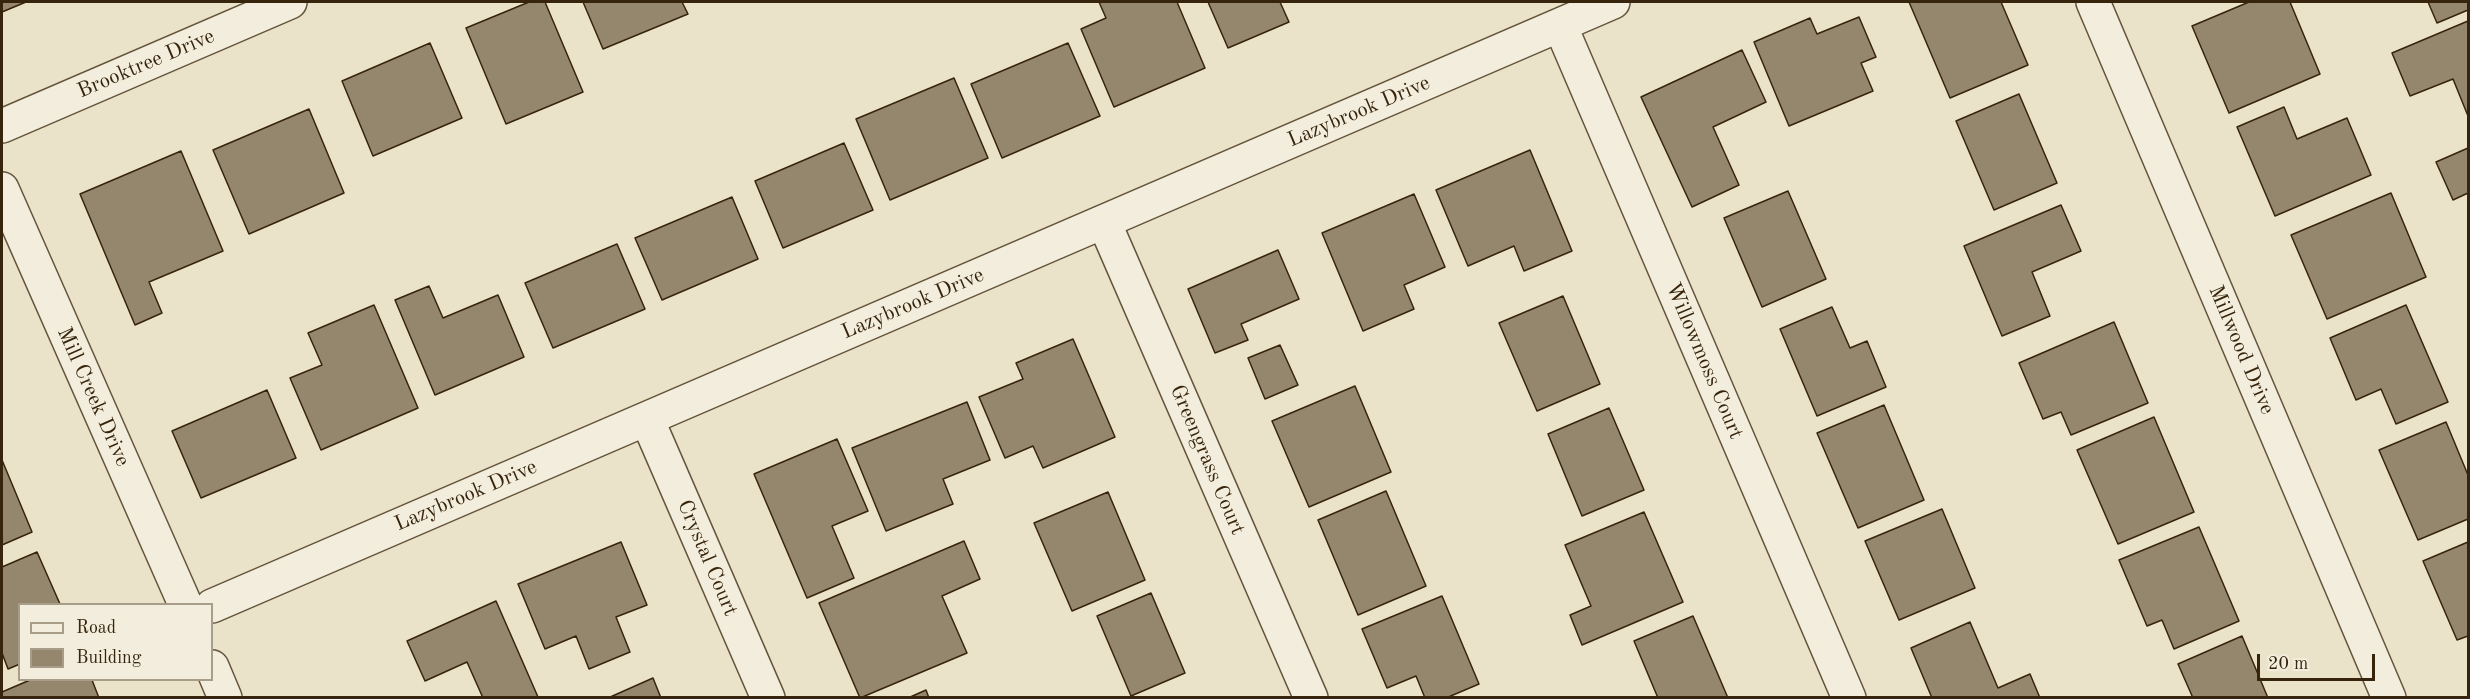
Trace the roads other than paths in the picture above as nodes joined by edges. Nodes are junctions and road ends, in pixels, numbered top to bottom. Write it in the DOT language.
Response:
graph roads {
  1 [pos="290,2"];
  2 [pos="1613,2"];
  3 [pos="2093,2"];
  4 [pos="1560,25"];
  5 [pos="2,126"];
  6 [pos="2,189"];
  7 [pos="1104,222"];
  8 [pos="647,418"];
  9 [pos="184,603"];
  10 [pos="213,606"];
  11 [pos="213,669"];
  12 [pos="225,698"];
  13 [pos="768,698"];
  14 [pos="1311,698"];
  15 [pos="1849,698"];
  16 [pos="2388,698"];
  1 -- 5 [label="street, Brooktree Drive"];
  2 -- 4 [label="street, Lazybrook Drive"];
  3 -- 16 [label="street, Millwood Drive"];
  4 -- 7 [label="street, Lazybrook Drive"];
  4 -- 15 [label="street, Willowmoss Court"];
  6 -- 9 [label="street, Mill Creek Drive"];
  7 -- 8 [label="street, Lazybrook Drive"];
  7 -- 14 [label="street, Greengrass Court"];
  8 -- 10 [label="street, Lazybrook Drive"];
  8 -- 13 [label="street, Crystal Court"];
  11 -- 12 [label="street"];
}
